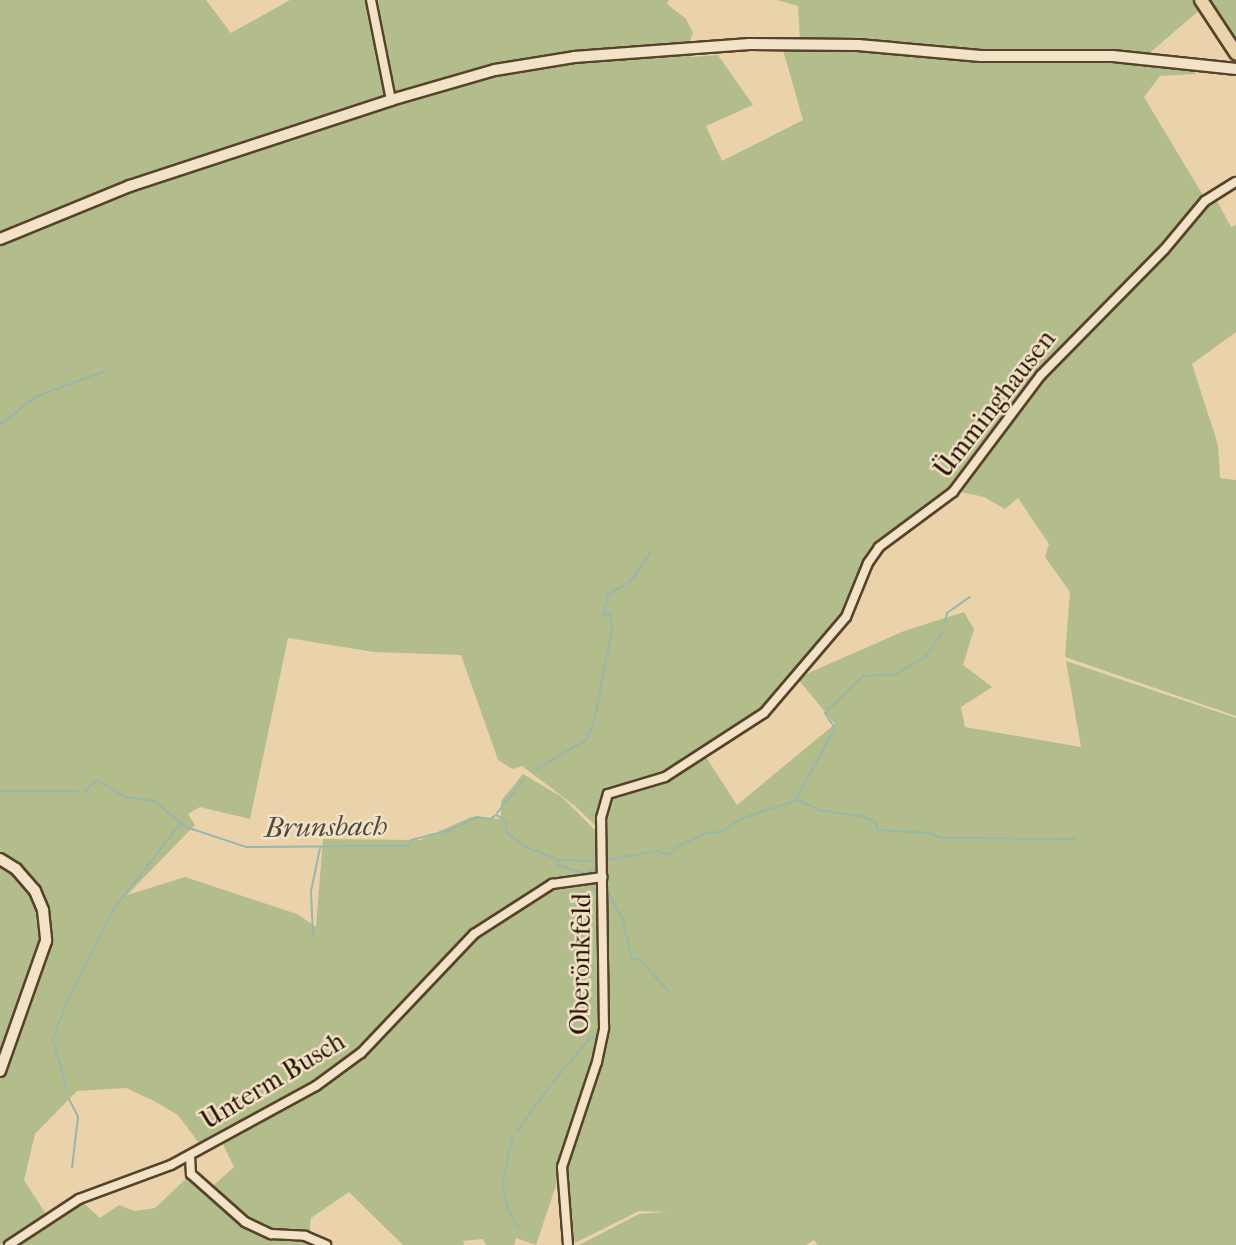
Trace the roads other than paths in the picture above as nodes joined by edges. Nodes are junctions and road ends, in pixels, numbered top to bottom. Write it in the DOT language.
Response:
graph roads {
  1 [pos="371,0"];
  2 [pos="1201,0"];
  3 [pos="1236,53"];
  4 [pos="1236,69"];
  5 [pos="391,100"];
  6 [pos="1236,182"];
  7 [pos="0,239"];
  8 [pos="604,803"];
  9 [pos="0,859"];
  10 [pos="603,877"];
  11 [pos="0,1071"];
  12 [pos="190,1156"];
  13 [pos="9,1245"];
  14 [pos="326,1245"];
  15 [pos="568,1245"];
  1 -- 5 [label="street"];
  2 -- 3 [label="main road"];
  4 -- 5 [label="main road"];
  5 -- 7 [label="main road"];
  6 -- 8 [label="street, Ümminghausen"];
  8 -- 10 [label="street, Oberönkfeld"];
  9 -- 11 [label="street"];
  10 -- 12 [label="street, Unterm Busch"];
  10 -- 15 [label="street, Oberönkfeld"];
  12 -- 13 [label="street, Unterm Busch"];
  12 -- 14 [label="street"];
}
